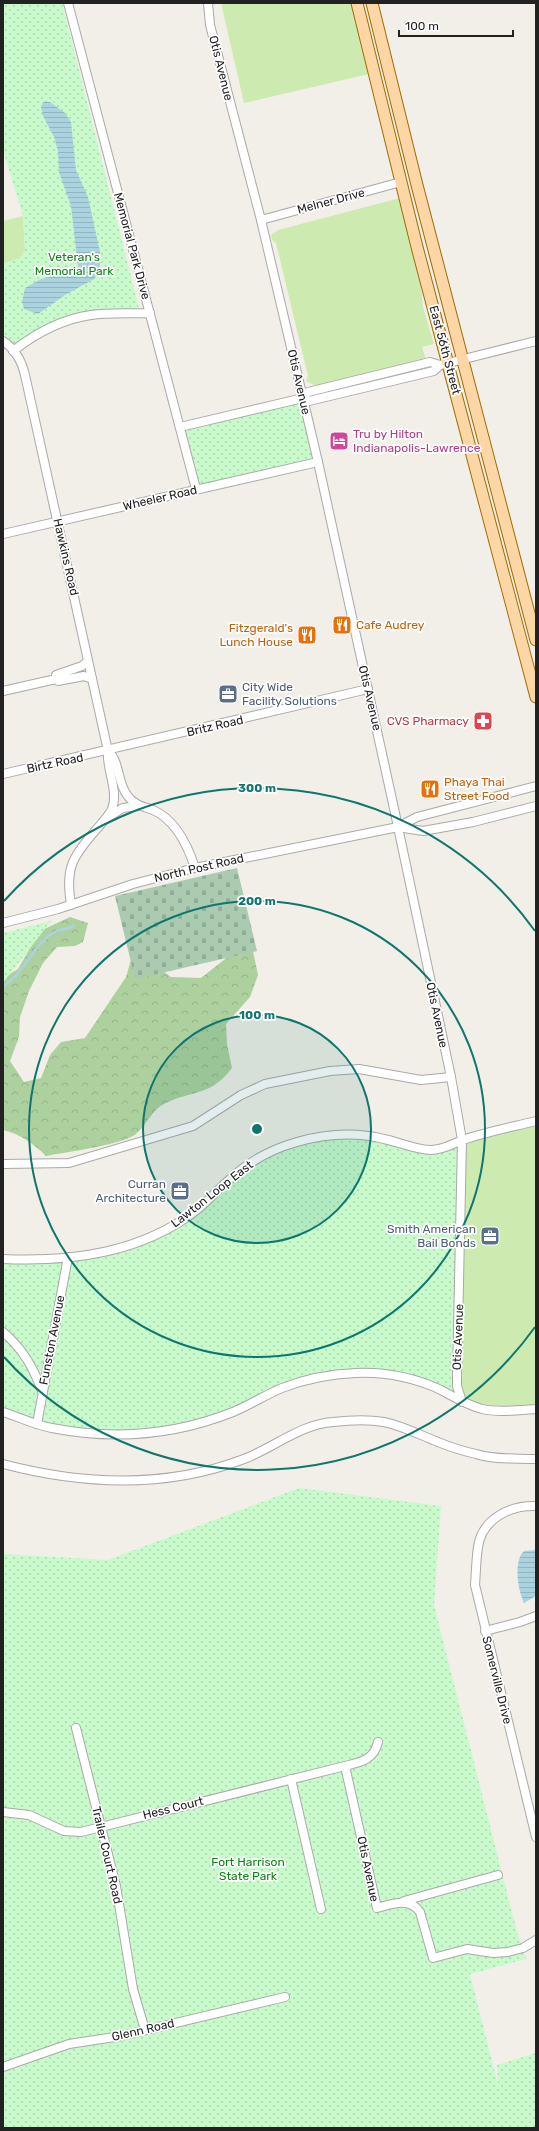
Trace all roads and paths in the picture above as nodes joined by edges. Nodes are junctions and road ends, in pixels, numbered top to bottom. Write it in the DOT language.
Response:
graph roads {
  1 [pos="68,3"];
  2 [pos="208,3"];
  3 [pos="357,3"];
  4 [pos="372,3"];
  5 [pos="401,182"];
  6 [pos="261,220"];
  7 [pos="438,265"];
  8 [pos="150,313"];
  9 [pos="536,340"];
  10 [pos="3,341"];
  11 [pos="13,351"];
  12 [pos="451,363"];
  13 [pos="303,398"];
  14 [pos="180,427"];
  15 [pos="318,462"];
  16 [pos="196,489"];
  17 [pos="490,520"];
  18 [pos="58,521"];
  19 [pos="3,534"];
  20 [pos="519,573"];
  21 [pos="513,607"];
  22 [pos="536,640"];
  23 [pos="536,643"];
  24 [pos="88,660"];
  25 [pos="56,679"];
  26 [pos="92,679"];
  27 [pos="368,689"];
  28 [pos="3,691"];
  29 [pos="536,697"];
  30 [pos="108,751"];
  31 [pos="3,774"];
  32 [pos="536,786"];
  33 [pos="138,806"];
  34 [pos="536,806"];
  35 [pos="106,818"];
  36 [pos="398,827"];
  37 [pos="195,868"];
  38 [pos="71,905"];
  39 [pos="3,923"];
  40 [pos="450,1077"];
  41 [pos="536,1121"];
  42 [pos="462,1140"];
  43 [pos="3,1164"];
  44 [pos="68,1257"];
  45 [pos="3,1259"];
  46 [pos="3,1332"];
  47 [pos="42,1392"];
  48 [pos="462,1402"];
  49 [pos="536,1409"];
  50 [pos="3,1412"];
  51 [pos="37,1424"];
  52 [pos="536,1459"];
  53 [pos="3,1464"];
  54 [pos="536,1506"];
  55 [pos="536,1616"];
  56 [pos="485,1631"];
  57 [pos="76,1728"];
  58 [pos="378,1742"];
  59 [pos="345,1766"];
  60 [pos="291,1779"];
  61 [pos="3,1812"];
  62 [pos="100,1827"];
  63 [pos="536,1837"];
  64 [pos="498,1875"];
  65 [pos="401,1902"];
  66 [pos="321,1909"];
  67 [pos="536,1940"];
  68 [pos="285,1996"];
  69 [pos="145,2030"];
  70 [pos="3,2067"];
  1 -- 8 [label="street, Memorial Park Drive"];
  2 -- 6 [label="street, Otis Avenue"];
  3 -- 5 [label="main road, East 56th Street"];
  4 -- 7 [label="main road, East 56th Street"];
  5 -- 6 [label="street, Melner Drive"];
  5 -- 7 [label="main road"];
  5 -- 12 [label="main road, East 56th Street"];
  6 -- 13 [label="street, Otis Avenue"];
  7 -- 12 [label="main road, East 56th Street"];
  8 -- 11 [label="street"];
  8 -- 14 [label="street, Memorial Park Drive"];
  9 -- 12 [label="street"];
  10 -- 11 [label="street, Hawkins Road"];
  11 -- 18 [label="street, Hawkins Road"];
  12 -- 13 [label="street"];
  12 -- 17 [label="main road, East 56th Street"];
  12 -- 20 [label="main road, East 56th Street"];
  13 -- 14 [label="street"];
  13 -- 15 [label="street, Otis Avenue"];
  14 -- 16 [label="street, Memorial Park Drive"];
  15 -- 16 [label="street, Wheeler Road"];
  15 -- 27 [label="street, Otis Avenue"];
  16 -- 18 [label="street, Wheeler Road"];
  17 -- 20 [label="main road"];
  17 -- 21 [label="main road, East 56th Street"];
  18 -- 19 [label="street, Wheeler Road"];
  18 -- 24 [label="street, Hawkins Road"];
  20 -- 22 [label="main road, East 56th Street"];
  21 -- 23 [label="main road"];
  21 -- 29 [label="main road, East 56th Street"];
  24 -- 25 [label="street"];
  24 -- 26 [label="street, Hawkins Road"];
  25 -- 26 [label="street"];
  25 -- 28 [label="street"];
  26 -- 30 [label="street, Hawkins Road"];
  27 -- 30 [label="street, Britz Road"];
  27 -- 36 [label="street, Otis Avenue"];
  30 -- 31 [label="street, Birtz Road"];
  30 -- 33 [label="street, Hawkins Road"];
  30 -- 35 [label="street, Hawkins Road"];
  32 -- 36 [label="street, North Post Road"];
  33 -- 35 [label="street"];
  33 -- 37 [label="street, Hawkins Road"];
  34 -- 36 [label="street, North Post Road"];
  35 -- 38 [label="street, Hawkins Road"];
  36 -- 37 [label="street, North Post Road"];
  36 -- 40 [label="street, Otis Avenue"];
  37 -- 38 [label="street, North Post Road"];
  38 -- 39 [label="street, North Post Road"];
  40 -- 42 [label="street, Otis Avenue"];
  40 -- 43 [label="street"];
  41 -- 42 [label="street, Lawton Loop East"];
  42 -- 44 [label="street, Lawton Loop East"];
  42 -- 48 [label="street, Otis Avenue"];
  44 -- 45 [label="street, Lawton Loop East"];
  44 -- 47 [label="street, Funston Avenue"];
  46 -- 47 [label="street"];
  47 -- 51 [label="street, Funston Avenue"];
  48 -- 49 [label="street"];
  48 -- 51 [label="street"];
  50 -- 51 [label="street"];
  52 -- 53 [label="street"];
  54 -- 56 [label="street, Somerville Drive"];
  55 -- 56 [label="street"];
  56 -- 63 [label="street, Somerville Drive"];
  57 -- 62 [label="street, Trailer Court Road"];
  58 -- 59 [label="street"];
  59 -- 60 [label="street, Hess Court"];
  59 -- 65 [label="street, Otis Avenue"];
  60 -- 62 [label="street, Hess Court"];
  60 -- 66 [label="street"];
  61 -- 62 [label="street, Hess Court"];
  62 -- 69 [label="street, Trailer Court Road"];
  64 -- 65 [label="street"];
  65 -- 67 [label="street"];
  68 -- 69 [label="street, Glenn Road"];
  69 -- 70 [label="street, Glenn Road"];
}
